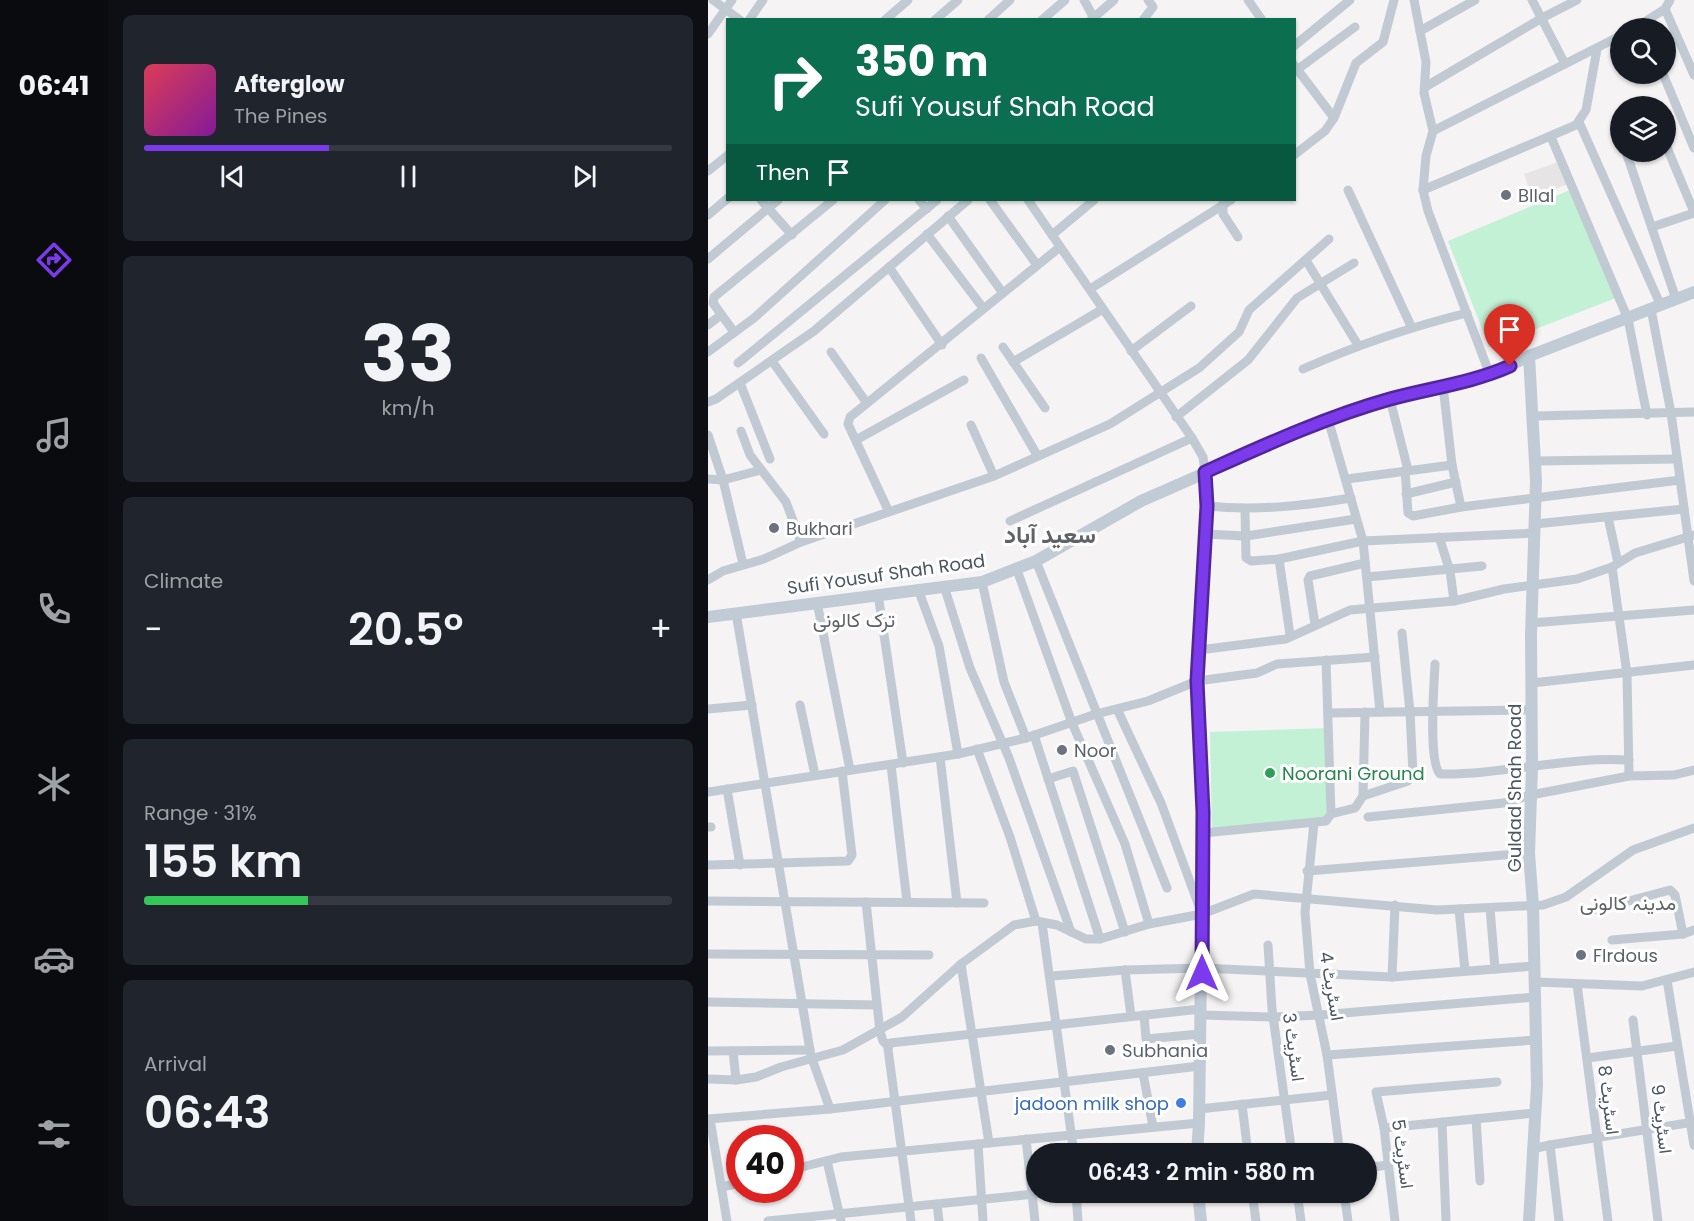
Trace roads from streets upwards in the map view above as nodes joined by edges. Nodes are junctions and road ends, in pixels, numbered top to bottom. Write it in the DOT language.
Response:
graph roads {
  1 [pos="712,0"];
  2 [pos="732,0"];
  3 [pos="762,0"];
  4 [pos="908,0"];
  5 [pos="957,0"];
  6 [pos="1010,0"];
  7 [pos="1065,0"];
  8 [pos="1084,0"];
  9 [pos="1114,0"];
  10 [pos="1148,0"];
  11 [pos="1248,0"];
  12 [pos="1350,0"];
  13 [pos="1394,0"];
  14 [pos="1414,0"];
  15 [pos="1475,0"];
  16 [pos="1532,0"];
  17 [pos="1577,0"];
  18 [pos="1668,5"];
  19 [pos="726,9"];
  20 [pos="737,18"];
  21 [pos="750,18"];
  22 [pos="887,18"];
  23 [pos="937,18"];
  24 [pos="990,18"];
  25 [pos="1044,18"];
  26 [pos="1093,18"];
  27 [pos="1094,18"];
  28 [pos="1145,18"];
  29 [pos="1261,18"];
  30 [pos="1542,18"];
  31 [pos="1652,18"];
  32 [pos="1355,27"];
  33 [pos="1420,31"];
  34 [pos="708,34"];
  35 [pos="1610,42"];
  36 [pos="1296,44"];
  37 [pos="1597,49"];
  38 [pos="1565,64"];
  39 [pos="1296,69"];
  40 [pos="1694,75"];
  41 [pos="1667,84"];
  42 [pos="1425,87"];
  43 [pos="1334,118"];
  44 [pos="1579,122"];
  45 [pos="1433,131"];
  46 [pos="1551,137"];
  47 [pos="1694,148"];
  48 [pos="1296,153"];
  49 [pos="726,158"];
  50 [pos="1629,162"];
  51 [pos="1673,162"];
  52 [pos="708,171"];
  53 [pos="1348,190"];
  54 [pos="1423,190"];
  55 [pos="726,200"];
  56 [pos="761,201"];
  57 [pos="777,201"];
  58 [pos="832,201"];
  59 [pos="884,201"];
  60 [pos="920,201"];
  61 [pos="936,201"];
  62 [pos="967,201"];
  63 [pos="991,201"];
  64 [pos="1029,201"];
  65 [pos="1093,201"];
  66 [pos="1225,201"];
  67 [pos="768,208"];
  68 [pos="927,209"];
  69 [pos="1694,213"];
  70 [pos="708,215"];
  71 [pos="948,216"];
  72 [pos="1652,227"];
  73 [pos="927,234"];
  74 [pos="792,235"];
  75 [pos="1052,235"];
  76 [pos="1238,237"];
  77 [pos="1329,239"];
  78 [pos="1060,247"];
  79 [pos="708,259"];
  80 [pos="1307,261"];
  81 [pos="1354,263"];
  82 [pos="1037,265"];
  83 [pos="889,267"];
  84 [pos="1321,282"];
  85 [pos="1090,290"];
  86 [pos="1002,292"];
  87 [pos="1694,292"];
  88 [pos="1676,299"];
  89 [pos="1191,306"];
  90 [pos="982,308"];
  91 [pos="1656,308"];
  92 [pos="1103,309"];
  93 [pos="1467,312"];
  94 [pos="721,315"];
  95 [pos="1628,319"];
  96 [pos="708,325"];
  97 [pos="1411,326"];
  98 [pos="734,332"];
  99 [pos="942,345"];
  100 [pos="1358,345"];
  101 [pos="1003,347"];
  102 [pos="1131,351"];
  103 [pos="708,352"];
  104 [pos="831,352"];
  105 [pos="1529,356"];
  106 [pos="981,358"];
  107 [pos="772,361"];
  108 [pos="1013,362"];
  109 [pos="738,363"];
  110 [pos="1304,369"];
  111 [pos="1490,375"];
  112 [pos="964,380"];
  113 [pos="740,383"];
  114 [pos="1443,386"];
  115 [pos="1160,394"];
  116 [pos="1390,399"];
  117 [pos="708,402"];
  118 [pos="866,402"];
  119 [pos="1045,408"];
  120 [pos="1694,412"];
  121 [pos="1671,413"];
  122 [pos="1647,415"];
  123 [pos="1535,416"];
  124 [pos="1176,417"];
  125 [pos="1328,419"];
  126 [pos="971,425"];
  127 [pos="741,431"];
  128 [pos="824,434"];
  129 [pos="708,435"];
  130 [pos="1192,438"];
  131 [pos="856,440"];
  132 [pos="1037,455"];
  133 [pos="770,459"];
  134 [pos="1677,459"];
  135 [pos="1536,461"];
  136 [pos="1452,465"];
  137 [pos="1406,470"];
  138 [pos="761,471"];
  139 [pos="1205,472"];
  140 [pos="994,476"];
  141 [pos="708,479"];
  142 [pos="1347,479"];
  143 [pos="723,480"];
  144 [pos="1680,480"];
  145 [pos="1456,482"];
  146 [pos="1406,494"];
  147 [pos="1536,497"];
  148 [pos="1351,498"];
  149 [pos="1207,506"];
  150 [pos="1461,507"];
  151 [pos="1684,508"];
  152 [pos="1245,510"];
  153 [pos="889,512"];
  154 [pos="1608,517"];
  155 [pos="1356,519"];
  156 [pos="1010,521"];
  157 [pos="1535,529"];
  158 [pos="1205,534"];
  159 [pos="1246,536"];
  160 [pos="1439,537"];
  161 [pos="1691,537"];
  162 [pos="1363,541"];
  163 [pos="801,543"];
  164 [pos="1279,559"];
  165 [pos="1036,561"];
  166 [pos="1365,563"];
  167 [pos="743,564"];
  168 [pos="1615,565"];
  169 [pos="1482,566"];
  170 [pos="1017,570"];
  171 [pos="1450,571"];
  172 [pos="1366,576"];
  173 [pos="708,580"];
  174 [pos="1694,581"];
  175 [pos="982,582"];
  176 [pos="1534,585"];
  177 [pos="944,586"];
  178 [pos="918,589"];
  179 [pos="878,594"];
  180 [pos="1454,601"];
  181 [pos="817,602"];
  182 [pos="1370,607"];
  183 [pos="1694,610"];
  184 [pos="735,613"];
  185 [pos="1620,615"];
  186 [pos="708,616"];
  187 [pos="1531,623"];
  188 [pos="1316,624"];
  189 [pos="1402,633"];
  190 [pos="1290,635"];
  191 [pos="1199,650"];
  192 [pos="1375,657"];
  193 [pos="1326,660"];
  194 [pos="1435,664"];
  195 [pos="1694,665"];
  196 [pos="1627,674"];
  197 [pos="1197,681"];
  198 [pos="1532,682"];
  199 [pos="752,705"];
  200 [pos="800,705"];
  201 [pos="708,709"];
  202 [pos="1117,709"];
  203 [pos="1532,710"];
  204 [pos="1434,711"];
  205 [pos="1365,712"];
  206 [pos="1380,712"];
  207 [pos="1410,712"];
  208 [pos="1328,713"];
  209 [pos="1096,714"];
  210 [pos="1072,723"];
  211 [pos="1030,736"];
  212 [pos="1001,743"];
  213 [pos="977,749"];
  214 [pos="958,754"];
  215 [pos="940,758"];
  216 [pos="1629,760"];
  217 [pos="903,763"];
  218 [pos="891,765"];
  219 [pos="1532,768"];
  220 [pos="1694,770"];
  221 [pos="846,771"];
  222 [pos="815,775"];
  223 [pos="1629,776"];
  224 [pos="1048,779"];
  225 [pos="764,782"];
  226 [pos="708,789"];
  227 [pos="728,789"];
  228 [pos="1531,795"];
  229 [pos="1363,796"];
  230 [pos="1331,814"];
  231 [pos="1368,817"];
  232 [pos="1314,823"];
  233 [pos="1694,828"];
  234 [pos="1203,833"];
  235 [pos="1529,852"];
  236 [pos="779,863"];
  237 [pos="708,865"];
  238 [pos="740,865"];
  239 [pos="1307,871"];
  240 [pos="1167,888"];
  241 [pos="1305,898"];
  242 [pos="708,901"];
  243 [pos="785,901"];
  244 [pos="866,902"];
  245 [pos="906,902"];
  246 [pos="957,903"];
  247 [pos="984,903"];
  248 [pos="1395,905"];
  249 [pos="1533,906"];
  250 [pos="1490,908"];
  251 [pos="1459,909"];
  252 [pos="1594,910"];
  253 [pos="1202,914"];
  254 [pos="1039,922"];
  255 [pos="1149,924"];
  256 [pos="1694,930"];
  257 [pos="1071,932"];
  258 [pos="1125,932"];
  259 [pos="1683,934"];
  260 [pos="1100,939"];
  261 [pos="1612,940"];
  262 [pos="1268,945"];
  263 [pos="792,952"];
  264 [pos="708,954"];
  265 [pos="871,954"];
  266 [pos="929,955"];
  267 [pos="961,964"];
  268 [pos="1534,966"];
  269 [pos="1202,968"];
  270 [pos="1495,969"];
  271 [pos="1125,970"];
  272 [pos="1270,971"];
  273 [pos="1466,971"];
  274 [pos="1694,972"];
  275 [pos="1310,974"];
  276 [pos="1052,976"];
  277 [pos="1392,977"];
  278 [pos="1667,980"];
  279 [pos="1535,982"];
  280 [pos="1577,984"];
  281 [pos="1535,997"];
  282 [pos="708,1002"];
  283 [pos="801,1004"];
  284 [pos="877,1005"];
  285 [pos="1201,1012"];
  286 [pos="1144,1015"];
  287 [pos="1320,1015"];
  288 [pos="1131,1016"];
  289 [pos="1273,1017"];
  290 [pos="1633,1020"];
  291 [pos="1058,1023"];
  292 [pos="880,1032"];
  293 [pos="973,1032"];
  294 [pos="1200,1034"];
  295 [pos="1536,1040"];
  296 [pos="888,1046"];
  297 [pos="1677,1046"];
  298 [pos="810,1050"];
  299 [pos="708,1051"];
  300 [pos="733,1051"];
  301 [pos="1637,1051"];
  302 [pos="1327,1055"];
  303 [pos="1587,1058"];
  304 [pos="813,1060"];
  305 [pos="1200,1066"];
  306 [pos="1143,1073"];
  307 [pos="708,1079"];
  308 [pos="736,1080"];
  309 [pos="1066,1082"];
  310 [pos="1497,1082"];
  311 [pos="981,1091"];
  312 [pos="1332,1095"];
  313 [pos="1285,1100"];
  314 [pos="893,1101"];
  315 [pos="1242,1104"];
  316 [pos="830,1109"];
  317 [pos="1199,1109"];
  318 [pos="1535,1113"];
  319 [pos="709,1119"];
  320 [pos="1476,1119"];
  321 [pos="1442,1122"];
  322 [pos="1692,1122"];
  323 [pos="1199,1123"];
  324 [pos="1153,1127"];
  325 [pos="1383,1128"];
  326 [pos="1647,1130"];
  327 [pos="1073,1135"];
  328 [pos="1598,1138"];
  329 [pos="1026,1139"];
  330 [pos="989,1143"];
  331 [pos="1026,1143"];
  332 [pos="1073,1143"];
  333 [pos="1198,1143"];
  334 [pos="1247,1143"];
  335 [pos="1291,1143"];
  336 [pos="1339,1143"];
  337 [pos="978,1144"];
  338 [pos="1550,1145"];
  339 [pos="1694,1145"];
  340 [pos="1532,1149"];
  341 [pos="902,1151"];
  342 [pos="827,1161"];
  343 [pos="1388,1165"];
  344 [pos="1377,1166"];
  345 [pos="804,1167"];
  346 [pos="720,1176"];
  347 [pos="708,1178"];
  348 [pos="1480,1181"];
  349 [pos="726,1186"];
  350 [pos="722,1187"];
  351 [pos="1026,1196"];
  352 [pos="982,1200"];
  353 [pos="1034,1203"];
  354 [pos="1077,1203"];
  355 [pos="1199,1203"];
  356 [pos="1254,1203"];
  357 [pos="1299,1203"];
  358 [pos="1346,1203"];
  359 [pos="937,1204"];
  360 [pos="910,1207"];
  361 [pos="841,1217"];
  362 [pos="797,1220"];
  363 [pos="727,1221"];
  364 [pos="768,1221"];
  365 [pos="911,1221"];
  366 [pos="939,1221"];
  367 [pos="983,1221"];
  368 [pos="1035,1221"];
  369 [pos="1078,1221"];
  370 [pos="1201,1221"];
  371 [pos="1256,1221"];
  372 [pos="1301,1221"];
  373 [pos="1348,1221"];
  374 [pos="1395,1221"];
  375 [pos="1446,1221"];
  376 [pos="1529,1221"];
  377 [pos="1559,1221"];
  378 [pos="1608,1221"];
  379 [pos="1658,1221"];
  1 -- 19 [label="street"];
  2 -- 19 [label="street"];
  3 -- 21 [label="street"];
  4 -- 22 [label="street"];
  5 -- 23 [label="street"];
  6 -- 24 [label="street"];
  7 -- 25 [label="street"];
  8 -- 26 [label="street"];
  9 -- 27 [label="street"];
  10 -- 28 [label="street"];
  11 -- 29 [label="street"];
  12 -- 36 [label="street"];
  13 -- 43 [label="street"];
  14 -- 33 [label="street"];
  15 -- 33 [label="street"];
  16 -- 30 [label="street"];
  17 -- 30 [label="street"];
  18 -- 31 [label="street"];
  18 -- 40 [label="street"];
  19 -- 20 [label="street"];
  19 -- 34 [label="street"];
  30 -- 38 [label="street"];
  30 -- 42 [label="street"];
  32 -- 39 [label="street"];
  33 -- 42 [label="street"];
  35 -- 37 [label="street"];
  37 -- 38 [label="street"];
  37 -- 44 [label="street"];
  38 -- 45 [label="street"];
  39 -- 43 [label="street"];
  41 -- 47 [label="street"];
  42 -- 45 [label="street"];
  43 -- 48 [label="street"];
  44 -- 46 [label="street"];
  44 -- 91 [label="street"];
  45 -- 54 [label="street"];
  46 -- 54 [label="street"];
  46 -- 95 [label="street"];
  49 -- 52 [label="street"];
  50 -- 72 [label="street"];
  51 -- 69 [label="street"];
  53 -- 97 [label="street"];
  54 -- 93 [label="street"];
  55 -- 70 [label="street"];
  56 -- 67 [label="street"];
  57 -- 67 [label="street"];
  58 -- 74 [label="street"];
  59 -- 98 [label="street"];
  60 -- 68 [label="street"];
  61 -- 68 [label="street"];
  62 -- 71 [label="street"];
  63 -- 82 [label="street"];
  64 -- 75 [label="street"];
  65 -- 75 [label="street"];
  66 -- 76 [label="street"];
  66 -- 85 [label="street"];
  67 -- 74 [label="street"];
  67 -- 79 [label="street"];
  68 -- 109 [label="street"];
  69 -- 72 [label="street"];
  71 -- 73 [label="street"];
  71 -- 86 [label="street"];
  72 -- 88 [label="street"];
  73 -- 83 [label="street"];
  73 -- 90 [label="street"];
  74 -- 94 [label="street"];
  75 -- 78 [label="street"];
  77 -- 80 [label="street"];
  78 -- 82 [label="street"];
  78 -- 85 [label="street"];
  80 -- 84 [label="street"];
  80 -- 115 [label="street"];
  81 -- 84 [label="street"];
  82 -- 86 [label="street"];
  83 -- 99 [label="street"];
  83 -- 107 [label="street"];
  84 -- 100 [label="street"];
  84 -- 124 [label="street"];
  85 -- 92 [label="street"];
  86 -- 90 [label="street"];
  87 -- 88 [label="street, Sufi Yousuf Shah Road"];
  88 -- 91 [label="street, Sufi Yousuf Shah Road"];
  89 -- 102 [label="street"];
  90 -- 99 [label="street"];
  91 -- 95 [label="street, Sufi Yousuf Shah Road"];
  91 -- 121 [label="street"];
  92 -- 102 [label="street"];
  92 -- 108 [label="street"];
  93 -- 97 [label="street"];
  93 -- 111 [label="street"];
  94 -- 96 [label="street"];
  94 -- 98 [label="street"];
  95 -- 105 [label="street, Sufi Yousuf Shah Road"];
  95 -- 122 [label="street"];
  97 -- 100 [label="street"];
  98 -- 103 [label="street"];
  99 -- 118 [label="street"];
  100 -- 110 [label="street"];
  101 -- 108 [label="street"];
  102 -- 115 [label="street"];
  104 -- 118 [label="street"];
  105 -- 111 [label="street, Sufi Yousuf Shah Road"];
  105 -- 123 [label="street, Guldad Shah Road"];
  106 -- 132 [label="street"];
  107 -- 113 [label="street"];
  107 -- 128 [label="street"];
  108 -- 119 [label="street"];
  111 -- 114 [label="street, Sufi Yousuf Shah Road"];
  112 -- 131 [label="street"];
  113 -- 117 [label="street"];
  113 -- 133 [label="street"];
  114 -- 116 [label="street, Sufi Yousuf Shah Road"];
  114 -- 136 [label="street"];
  115 -- 124 [label="street"];
  115 -- 132 [label="street"];
  116 -- 125 [label="street, Sufi Yousuf Shah Road"];
  116 -- 137 [label="street"];
  118 -- 131 [label="street"];
  120 -- 121 [label="street"];
  121 -- 122 [label="street"];
  121 -- 134 [label="street"];
  122 -- 123 [label="street"];
  123 -- 135 [label="street, Guldad Shah Road"];
  124 -- 130 [label="street"];
  125 -- 139 [label="street, Sufi Yousuf Shah Road"];
  125 -- 142 [label="street"];
  126 -- 140 [label="street"];
  127 -- 138 [label="street"];
  129 -- 143 [label="street"];
  130 -- 139 [label="street"];
  130 -- 156 [label="street"];
  131 -- 153 [label="street"];
  132 -- 140 [label="street"];
  134 -- 135 [label="street"];
  134 -- 144 [label="street"];
  135 -- 147 [label="street, Guldad Shah Road"];
  136 -- 137 [label="street"];
  136 -- 145 [label="street"];
  137 -- 142 [label="street"];
  137 -- 146 [label="street"];
  138 -- 143 [label="street"];
  138 -- 163 [label="street"];
  139 -- 149 [label="street"];
  139 -- 165 [label="street, Sufi Yousuf Shah Road"];
  140 -- 153 [label="street"];
  141 -- 143 [label="street"];
  142 -- 148 [label="street"];
  143 -- 167 [label="street"];
  144 -- 147 [label="street"];
  144 -- 151 [label="street"];
  145 -- 146 [label="street"];
  145 -- 150 [label="street"];
  146 -- 150 [label="street"];
  147 -- 150 [label="street"];
  147 -- 157 [label="street, Guldad Shah Road"];
  148 -- 152 [label="street"];
  148 -- 155 [label="street"];
  149 -- 152 [label="street"];
  149 -- 158 [label="street"];
  151 -- 154 [label="street"];
  151 -- 161 [label="street"];
  152 -- 159 [label="street"];
  153 -- 163 [label="street"];
  154 -- 157 [label="street"];
  154 -- 168 [label="street"];
  155 -- 159 [label="street"];
  155 -- 162 [label="street"];
  157 -- 160 [label="street"];
  157 -- 176 [label="street, Guldad Shah Road"];
  158 -- 159 [label="street"];
  158 -- 191 [label="street"];
  159 -- 164 [label="street"];
  160 -- 162 [label="street"];
  160 -- 171 [label="street"];
  161 -- 168 [label="street"];
  161 -- 174 [label="street"];
  162 -- 164 [label="street"];
  162 -- 166 [label="street"];
  163 -- 167 [label="street"];
  164 -- 190 [label="street"];
  165 -- 170 [label="street, Sufi Yousuf Shah Road"];
  165 -- 209 [label="street"];
  166 -- 172 [label="street"];
  166 -- 188 [label="street"];
  167 -- 173 [label="street"];
  168 -- 176 [label="street"];
  168 -- 185 [label="street"];
  169 -- 171 [label="street"];
  170 -- 175 [label="street, Sufi Yousuf Shah Road"];
  170 -- 210 [label="street"];
  171 -- 172 [label="street"];
  171 -- 180 [label="street"];
  172 -- 182 [label="street"];
  175 -- 177 [label="street, Sufi Yousuf Shah Road"];
  175 -- 211 [label="street"];
  176 -- 180 [label="street"];
  176 -- 187 [label="street, Guldad Shah Road"];
  177 -- 178 [label="street, Sufi Yousuf Shah Road"];
  177 -- 212 [label="street"];
  178 -- 179 [label="street, Sufi Yousuf Shah Road"];
  178 -- 214 [label="street"];
  179 -- 181 [label="street, Sufi Yousuf Shah Road"];
  179 -- 217 [label="street"];
  180 -- 182 [label="street"];
  181 -- 184 [label="street, Sufi Yousuf Shah Road"];
  181 -- 221 [label="street"];
  182 -- 188 [label="street"];
  182 -- 192 [label="street"];
  183 -- 185 [label="street"];
  184 -- 186 [label="street, Sufi Yousuf Shah Road"];
  184 -- 199 [label="street"];
  185 -- 187 [label="street"];
  185 -- 196 [label="street"];
  187 -- 198 [label="street, Guldad Shah Road"];
  188 -- 190 [label="street"];
  189 -- 207 [label="street"];
  190 -- 191 [label="street"];
  191 -- 197 [label="street"];
  192 -- 193 [label="street"];
  192 -- 206 [label="street"];
  193 -- 197 [label="street"];
  193 -- 208 [label="street"];
  194 -- 204 [label="street"];
  195 -- 196 [label="street"];
  196 -- 198 [label="street"];
  196 -- 216 [label="street"];
  197 -- 202 [label="street"];
  197 -- 234 [label="street"];
  198 -- 203 [label="street, Guldad Shah Road"];
  199 -- 201 [label="street"];
  199 -- 225 [label="street"];
  200 -- 222 [label="street"];
  202 -- 209 [label="street"];
  202 -- 253 [label="street"];
  203 -- 204 [label="street"];
  203 -- 219 [label="street, Guldad Shah Road"];
  204 -- 207 [label="street"];
  204 -- 219 [label="street"];
  205 -- 206 [label="street"];
  205 -- 208 [label="street"];
  205 -- 229 [label="street"];
  206 -- 207 [label="street"];
  207 -- 229 [label="street"];
  208 -- 230 [label="street"];
  209 -- 210 [label="street"];
  209 -- 240 [label="street"];
  210 -- 211 [label="street"];
  210 -- 255 [label="street"];
  211 -- 212 [label="street"];
  211 -- 224 [label="street"];
  212 -- 213 [label="street"];
  212 -- 257 [label="street"];
  213 -- 214 [label="street"];
  213 -- 254 [label="street"];
  214 -- 215 [label="street"];
  215 -- 217 [label="street"];
  215 -- 246 [label="street"];
  216 -- 219 [label="street"];
  216 -- 223 [label="street"];
  217 -- 218 [label="street"];
  218 -- 221 [label="street"];
  218 -- 245 [label="street"];
  219 -- 228 [label="street, Guldad Shah Road"];
  220 -- 223 [label="street"];
  221 -- 222 [label="street"];
  221 -- 236 [label="street"];
  222 -- 225 [label="street"];
  223 -- 228 [label="street"];
  224 -- 258 [label="street"];
  224 -- 260 [label="street"];
  225 -- 227 [label="street"];
  225 -- 236 [label="street"];
  226 -- 227 [label="street"];
  227 -- 238 [label="street"];
  228 -- 231 [label="street"];
  228 -- 235 [label="street, Guldad Shah Road"];
  229 -- 230 [label="street"];
  230 -- 232 [label="street"];
  232 -- 234 [label="street"];
  232 -- 239 [label="street, اسٹریٹ 4"];
  233 -- 249 [label="street"];
  234 -- 253 [label="street"];
  235 -- 239 [label="street"];
  235 -- 249 [label="street, Guldad Shah Road"];
  236 -- 238 [label="street"];
  236 -- 243 [label="street"];
  237 -- 238 [label="street"];
  239 -- 241 [label="street, اسٹریٹ 4"];
  241 -- 248 [label="street"];
  241 -- 253 [label="street"];
  241 -- 275 [label="street, اسٹریٹ 4"];
  242 -- 243 [label="street"];
  243 -- 244 [label="street"];
  243 -- 263 [label="street"];
  244 -- 245 [label="street"];
  244 -- 265 [label="street"];
  245 -- 246 [label="street"];
  246 -- 247 [label="street"];
  248 -- 251 [label="street"];
  248 -- 277 [label="street"];
  249 -- 250 [label="street"];
  249 -- 268 [label="street, Guldad Shah Road"];
  250 -- 251 [label="street"];
  250 -- 270 [label="street"];
  251 -- 273 [label="street"];
  252 -- 259 [label="street"];
  253 -- 255 [label="street"];
  253 -- 269 [label="street"];
  254 -- 257 [label="street"];
  254 -- 267 [label="street"];
  254 -- 276 [label="street"];
  255 -- 258 [label="street"];
  256 -- 259 [label="street"];
  257 -- 260 [label="street"];
  258 -- 260 [label="street"];
  259 -- 261 [label="street"];
  262 -- 272 [label="street, اسٹریٹ 3"];
  263 -- 264 [label="street"];
  263 -- 265 [label="street"];
  263 -- 283 [label="street"];
  265 -- 266 [label="street"];
  265 -- 284 [label="street"];
  267 -- 292 [label="street"];
  267 -- 293 [label="street"];
  268 -- 270 [label="street"];
  268 -- 279 [label="street, Guldad Shah Road"];
  269 -- 271 [label="street"];
  269 -- 272 [label="street"];
  269 -- 285 [label="street"];
  270 -- 273 [label="street"];
  271 -- 276 [label="street"];
  271 -- 288 [label="street"];
  272 -- 275 [label="street"];
  272 -- 289 [label="street, اسٹریٹ 3"];
  273 -- 277 [label="street"];
  274 -- 278 [label="street"];
  275 -- 277 [label="street"];
  275 -- 287 [label="street, اسٹریٹ 4"];
  276 -- 291 [label="street"];
  278 -- 280 [label="street"];
  278 -- 297 [label="street"];
  279 -- 280 [label="street"];
  279 -- 281 [label="street, Guldad Shah Road"];
  280 -- 303 [label="street, اسٹریٹ 8"];
  281 -- 287 [label="street"];
  281 -- 295 [label="street, Guldad Shah Road"];
  282 -- 283 [label="street"];
  283 -- 284 [label="street"];
  283 -- 298 [label="street"];
  284 -- 292 [label="street"];
  285 -- 286 [label="street"];
  285 -- 289 [label="street"];
  285 -- 294 [label="street"];
  286 -- 288 [label="street"];
  286 -- 294 [label="street"];
  287 -- 289 [label="street"];
  287 -- 302 [label="street, اسٹریٹ 4"];
  288 -- 291 [label="street"];
  289 -- 313 [label="street, اسٹریٹ 3"];
  290 -- 301 [label="street, اسٹریٹ 9"];
  291 -- 293 [label="street"];
  291 -- 309 [label="street"];
  292 -- 296 [label="street"];
  292 -- 304 [label="street"];
  293 -- 296 [label="street"];
  293 -- 311 [label="street"];
  294 -- 305 [label="street"];
  295 -- 302 [label="street"];
  295 -- 318 [label="street, Guldad Shah Road"];
  296 -- 314 [label="street"];
  297 -- 301 [label="street"];
  297 -- 322 [label="street"];
  298 -- 300 [label="street"];
  298 -- 304 [label="street"];
  299 -- 300 [label="street"];
  300 -- 308 [label="street"];
  301 -- 303 [label="street"];
  301 -- 326 [label="street, اسٹریٹ 9"];
  302 -- 312 [label="street, اسٹریٹ 4"];
  303 -- 328 [label="street, اسٹریٹ 8"];
  304 -- 308 [label="street"];
  304 -- 316 [label="street"];
  305 -- 306 [label="street"];
  305 -- 317 [label="street"];
  306 -- 309 [label="street"];
  306 -- 324 [label="street"];
  307 -- 308 [label="street"];
  309 -- 311 [label="street"];
  309 -- 327 [label="street"];
  310 -- 325 [label="street, اسٹریٹ 5"];
  311 -- 314 [label="street"];
  311 -- 330 [label="street"];
  312 -- 313 [label="street"];
  312 -- 336 [label="street, اسٹریٹ 4"];
  313 -- 315 [label="street"];
  313 -- 335 [label="street, اسٹریٹ 3"];
  314 -- 316 [label="street"];
  314 -- 341 [label="street"];
  315 -- 317 [label="street"];
  315 -- 334 [label="street"];
  316 -- 319 [label="street"];
  317 -- 323 [label="street"];
  318 -- 320 [label="street"];
  318 -- 340 [label="street, Guldad Shah Road"];
  319 -- 346 [label="street"];
  320 -- 321 [label="street"];
  320 -- 348 [label="street"];
  321 -- 325 [label="street"];
  321 -- 375 [label="street"];
  322 -- 326 [label="street"];
  322 -- 339 [label="street"];
  323 -- 324 [label="street"];
  323 -- 333 [label="street"];
  324 -- 327 [label="street"];
  325 -- 343 [label="street, اسٹریٹ 5"];
  326 -- 328 [label="street"];
  326 -- 379 [label="street, اسٹریٹ 9"];
  327 -- 329 [label="street"];
  327 -- 332 [label="street"];
  328 -- 338 [label="street"];
  328 -- 378 [label="street, اسٹریٹ 8"];
  329 -- 330 [label="street"];
  329 -- 331 [label="street"];
  330 -- 337 [label="street"];
  337 -- 341 [label="street"];
  337 -- 352 [label="street"];
  338 -- 340 [label="street"];
  338 -- 377 [label="street"];
  340 -- 376 [label="street, Guldad Shah Road"];
  341 -- 342 [label="street"];
  341 -- 360 [label="street"];
  342 -- 345 [label="street"];
  342 -- 361 [label="street"];
  343 -- 344 [label="street"];
  343 -- 374 [label="street, اسٹریٹ 5"];
  346 -- 347 [label="street"];
  346 -- 350 [label="street"];
  349 -- 350 [label="street"];
  350 -- 363 [label="street"];
  351 -- 352 [label="street"];
  352 -- 359 [label="street"];
  352 -- 367 [label="street"];
  353 -- 368 [label="street"];
  354 -- 369 [label="street"];
  355 -- 370 [label="street"];
  356 -- 371 [label="street"];
  357 -- 372 [label="street"];
  358 -- 373 [label="street"];
  359 -- 360 [label="street"];
  359 -- 366 [label="street"];
  360 -- 361 [label="street"];
  360 -- 365 [label="street"];
  361 -- 362 [label="street"];
  362 -- 364 [label="street"];
}
